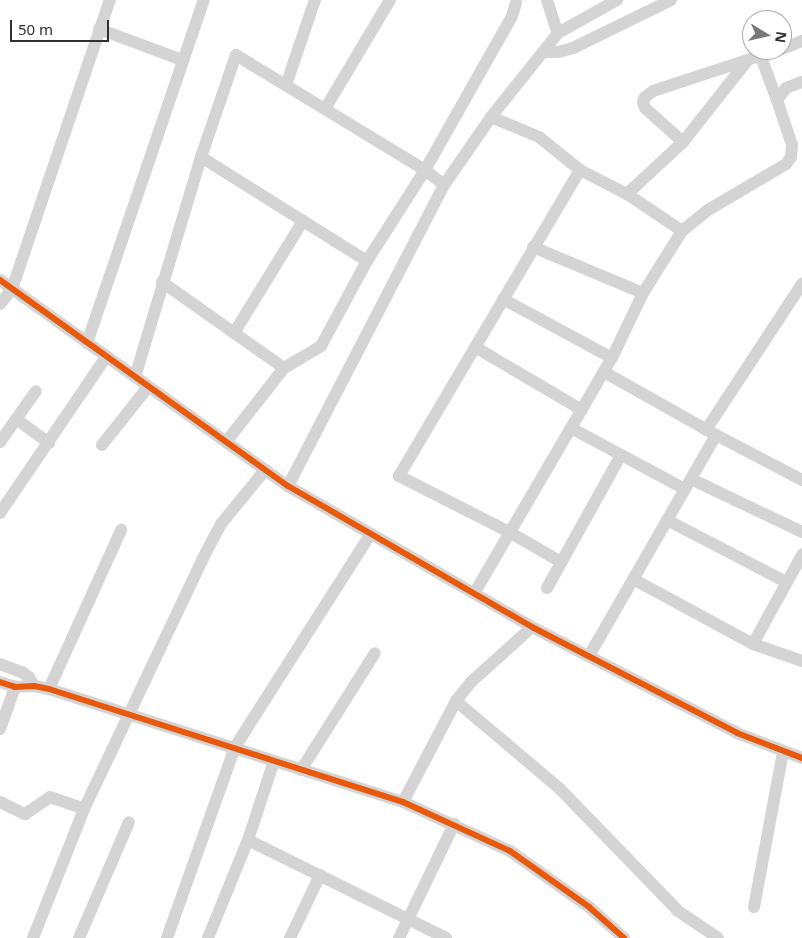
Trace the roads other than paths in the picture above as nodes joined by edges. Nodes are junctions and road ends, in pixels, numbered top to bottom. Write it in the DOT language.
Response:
graph roads {
  1 [pos="110,0"];
  2 [pos="204,0"];
  3 [pos="315,0"];
  4 [pos="390,0"];
  5 [pos="547,0"];
  6 [pos="617,0"];
  7 [pos="671,0"];
  8 [pos="516,3"];
  9 [pos="605,20"];
  10 [pos="99,29"];
  11 [pos="558,33"];
  12 [pos="544,52"];
  13 [pos="182,60"];
  14 [pos="750,60"];
  15 [pos="761,60"];
  16 [pos="747,61"];
  17 [pos="802,82"];
  18 [pos="286,85"];
  19 [pos="777,100"];
  20 [pos="326,109"];
  21 [pos="490,117"];
  22 [pos="683,142"];
  23 [pos="201,157"];
  24 [pos="425,170"];
  25 [pos="580,170"];
  26 [pos="444,186"];
  27 [pos="628,194"];
  28 [pos="303,220"];
  29 [pos="682,232"];
  30 [pos="533,247"];
  31 [pos="367,261"];
  32 [pos="0,280"];
  33 [pos="162,282"];
  34 [pos="802,284"];
  35 [pos="12,289"];
  36 [pos="643,293"];
  37 [pos="503,299"];
  38 [pos="0,304"];
  39 [pos="234,333"];
  40 [pos="87,344"];
  41 [pos="475,347"];
  42 [pos="106,358"];
  43 [pos="612,358"];
  44 [pos="284,368"];
  45 [pos="604,372"];
  46 [pos="135,377"];
  47 [pos="148,387"];
  48 [pos="36,391"];
  49 [pos="582,410"];
  50 [pos="16,419"];
  51 [pos="571,428"];
  52 [pos="711,432"];
  53 [pos="0,442"];
  54 [pos="226,442"];
  55 [pos="49,443"];
  56 [pos="102,445"];
  57 [pos="621,455"];
  58 [pos="265,470"];
  59 [pos="802,480"];
  60 [pos="688,484"];
  61 [pos="288,486"];
  62 [pos="0,513"];
  63 [pos="667,520"];
  64 [pos="121,530"];
  65 [pos="802,532"];
  66 [pos="511,533"];
  67 [pos="370,535"];
  68 [pos="802,555"];
  69 [pos="561,562"];
  70 [pos="798,568"];
  71 [pos="633,579"];
  72 [pos="786,582"];
  73 [pos="547,588"];
  74 [pos="475,592"];
  75 [pos="532,627"];
  76 [pos="753,644"];
  77 [pos="375,653"];
  78 [pos="589,656"];
  79 [pos="802,661"];
  80 [pos="0,664"];
  81 [pos="0,682"];
  82 [pos="34,686"];
  83 [pos="15,687"];
  84 [pos="50,689"];
  85 [pos="456,701"];
  86 [pos="128,714"];
  87 [pos="0,729"];
  88 [pos="235,747"];
  89 [pos="783,752"];
  90 [pos="802,758"];
  91 [pos="274,761"];
  92 [pos="301,770"];
  93 [pos="0,802"];
  94 [pos="403,802"];
  95 [pos="84,809"];
  96 [pos="129,822"];
  97 [pos="454,824"];
  98 [pos="248,840"];
  99 [pos="320,875"];
  100 [pos="754,907"];
  101 [pos="409,919"];
  102 [pos="33,938"];
  103 [pos="79,938"];
  104 [pos="167,938"];
  105 [pos="208,938"];
  106 [pos="290,938"];
  107 [pos="399,938"];
  108 [pos="446,938"];
  109 [pos="624,938"];
  110 [pos="718,938"];
  1 -- 10 [label="street"];
  2 -- 13 [label="street"];
  3 -- 18 [label="street"];
  4 -- 20 [label="street"];
  5 -- 11 [label="street"];
  6 -- 9 [label="street"];
  7 -- 9 [label="street"];
  8 -- 24 [label="street"];
  9 -- 11 [label="street"];
  9 -- 12 [label="street"];
  10 -- 13 [label="street"];
  10 -- 35 [label="street"];
  11 -- 12 [label="street"];
  12 -- 21 [label="street"];
  13 -- 40 [label="street"];
  14 -- 16 [label="street"];
  15 -- 19 [label="street"];
  16 -- 22 [label="street"];
  16 -- 22 [label="street"];
  17 -- 19 [label="street"];
  18 -- 20 [label="street"];
  18 -- 23 [label="street"];
  19 -- 29 [label="street"];
  20 -- 24 [label="street"];
  21 -- 25 [label="street"];
  21 -- 26 [label="street"];
  22 -- 27 [label="street"];
  23 -- 28 [label="street"];
  23 -- 33 [label="street"];
  24 -- 26 [label="street"];
  24 -- 31 [label="street"];
  25 -- 27 [label="street"];
  25 -- 30 [label="street"];
  26 -- 61 [label="street"];
  27 -- 29 [label="street"];
  28 -- 31 [label="street"];
  28 -- 39 [label="street"];
  29 -- 36 [label="street"];
  30 -- 36 [label="street"];
  30 -- 37 [label="street"];
  31 -- 44 [label="street"];
  32 -- 35 [label="street"];
  33 -- 39 [label="street"];
  33 -- 46 [label="street"];
  34 -- 52 [label="street"];
  35 -- 38 [label="street"];
  35 -- 40 [label="street"];
  36 -- 43 [label="street"];
  37 -- 41 [label="street"];
  37 -- 43 [label="street"];
  39 -- 44 [label="street"];
  40 -- 42 [label="street"];
  41 -- 49 [label="street"];
  41 -- 66 [label="street"];
  42 -- 46 [label="street"];
  42 -- 55 [label="street"];
  43 -- 45 [label="street"];
  44 -- 54 [label="street"];
  45 -- 49 [label="street"];
  45 -- 52 [label="street"];
  46 -- 47 [label="street"];
  47 -- 54 [label="street"];
  47 -- 56 [label="street"];
  48 -- 50 [label="street"];
  49 -- 51 [label="street"];
  50 -- 53 [label="street"];
  50 -- 55 [label="street"];
  51 -- 57 [label="street"];
  51 -- 66 [label="street"];
  52 -- 59 [label="street"];
  52 -- 60 [label="street"];
  54 -- 58 [label="street"];
  55 -- 62 [label="street"];
  57 -- 60 [label="street"];
  57 -- 69 [label="street"];
  58 -- 61 [label="street"];
  58 -- 86 [label="street"];
  60 -- 63 [label="street"];
  60 -- 65 [label="street"];
  61 -- 67 [label="street"];
  63 -- 71 [label="street"];
  63 -- 72 [label="street"];
  64 -- 84 [label="street"];
  66 -- 69 [label="street"];
  66 -- 74 [label="street"];
  67 -- 74 [label="street"];
  67 -- 88 [label="street"];
  68 -- 70 [label="street"];
  69 -- 73 [label="street"];
  70 -- 72 [label="street"];
  71 -- 76 [label="street"];
  71 -- 78 [label="street"];
  72 -- 76 [label="street"];
  74 -- 75 [label="street"];
  75 -- 78 [label="street"];
  75 -- 85 [label="street"];
  76 -- 79 [label="street"];
  77 -- 92 [label="street"];
  78 -- 89 [label="street"];
  80 -- 82 [label="street"];
  81 -- 83 [label="street"];
  82 -- 83 [label="street"];
  82 -- 84 [label="street"];
  83 -- 87 [label="street"];
  84 -- 86 [label="street"];
  85 -- 94 [label="street"];
  85 -- 110 [label="street"];
  86 -- 88 [label="street"];
  86 -- 95 [label="street"];
  88 -- 91 [label="street"];
  88 -- 104 [label="street"];
  89 -- 90 [label="street"];
  89 -- 100 [label="street"];
  91 -- 92 [label="street"];
  91 -- 98 [label="street"];
  92 -- 94 [label="street"];
  93 -- 95 [label="street"];
  94 -- 97 [label="street"];
  95 -- 102 [label="street"];
  96 -- 103 [label="street"];
  97 -- 101 [label="street"];
  97 -- 109 [label="street"];
  98 -- 99 [label="street"];
  98 -- 105 [label="street"];
  99 -- 101 [label="street"];
  99 -- 106 [label="street"];
  101 -- 107 [label="street"];
  101 -- 108 [label="street"];
}
